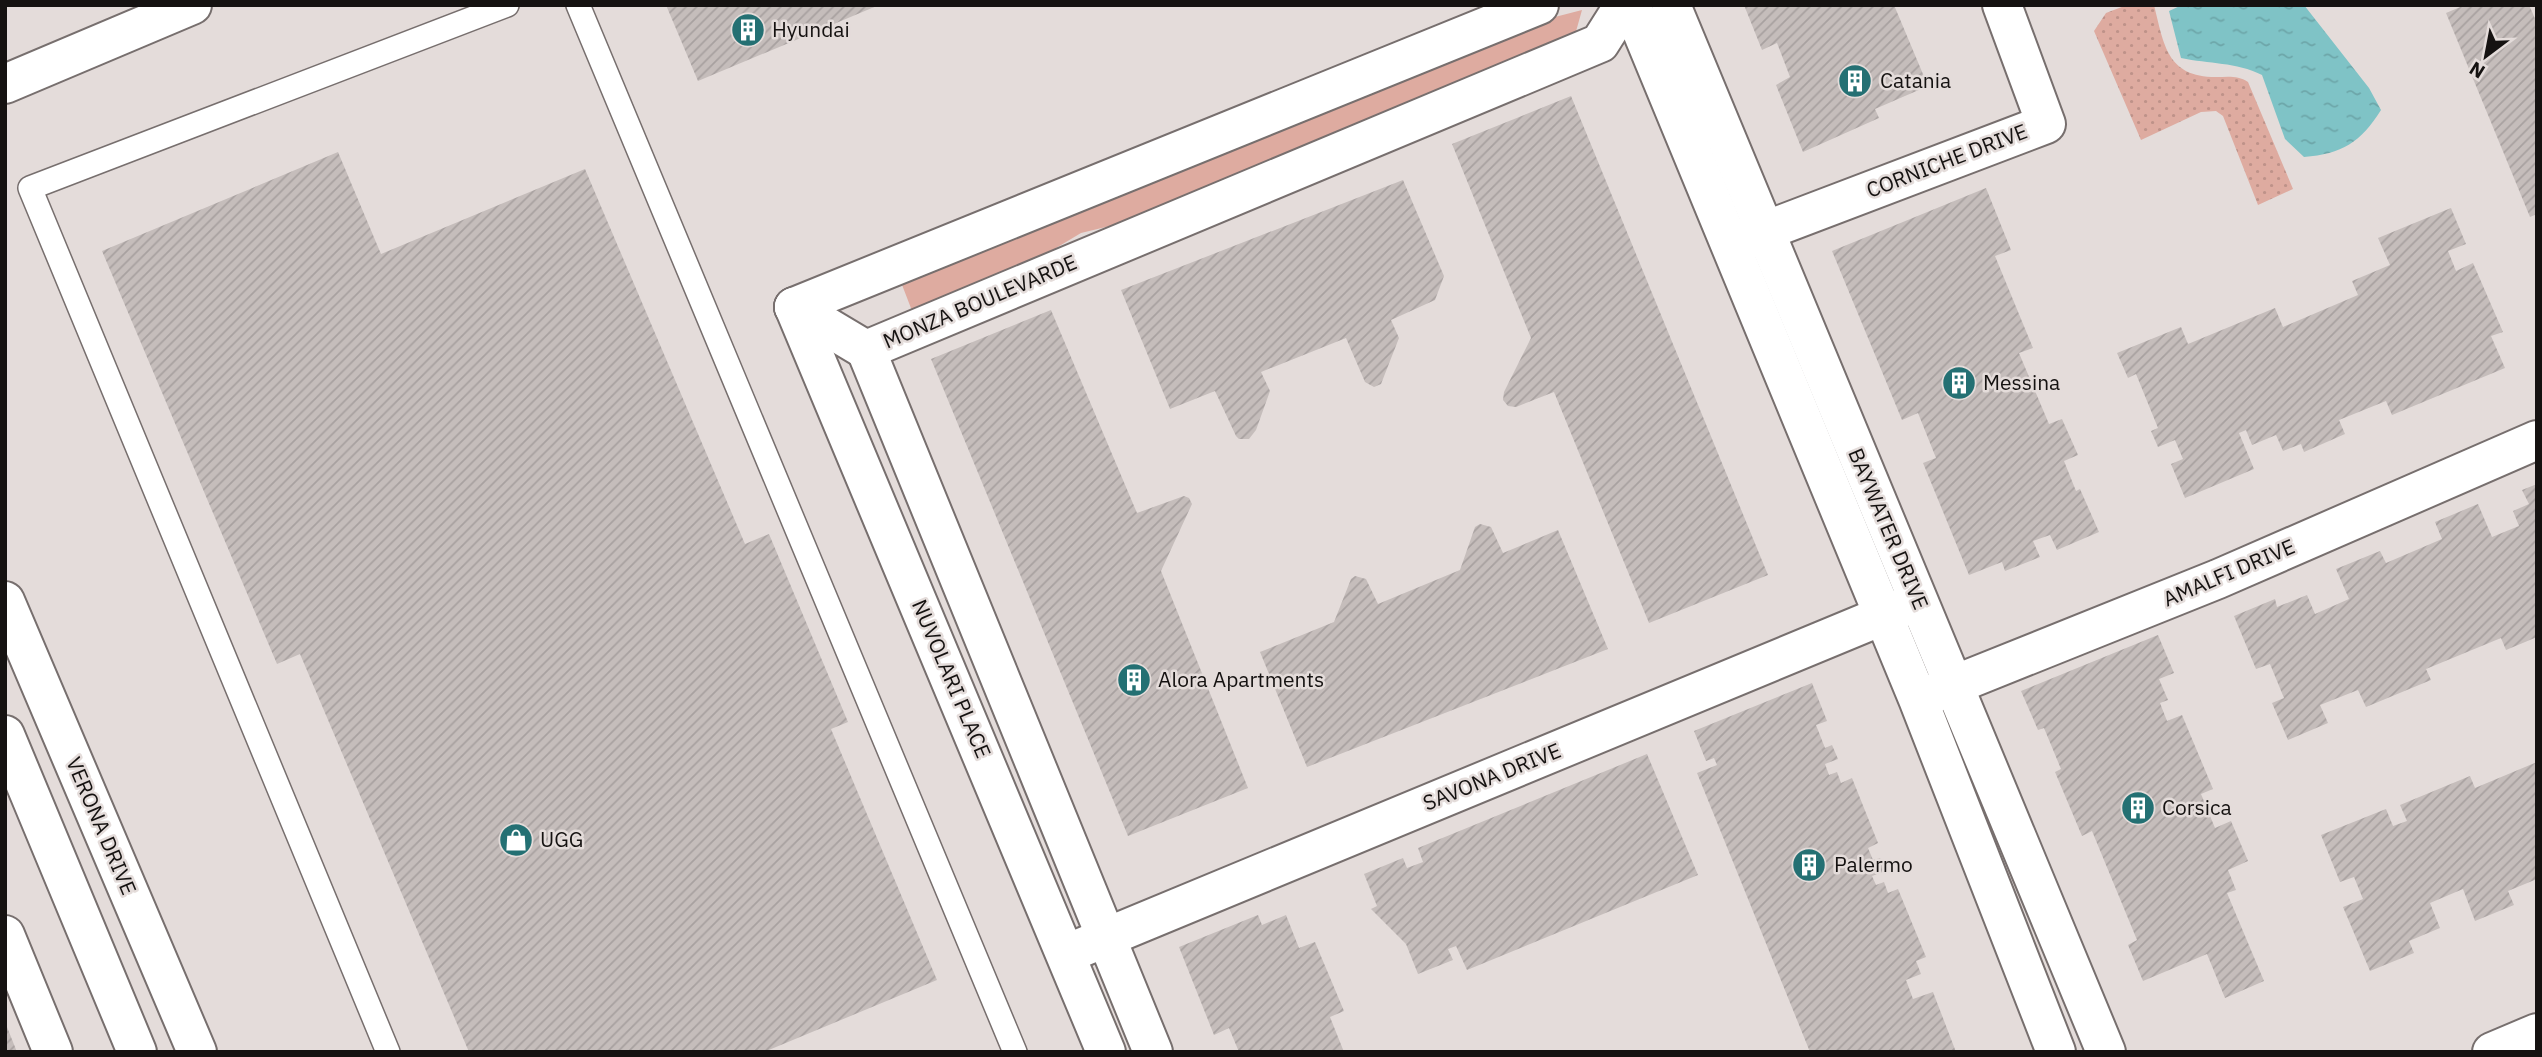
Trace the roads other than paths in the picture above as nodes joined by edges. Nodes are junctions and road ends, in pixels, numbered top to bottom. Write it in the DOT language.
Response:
graph roads {
  1 [pos="192,5"];
  2 [pos="507,5"];
  3 [pos="578,5"];
  4 [pos="1539,5"];
  5 [pos="1624,5"];
  6 [pos="1631,5"];
  7 [pos="1671,5"];
  8 [pos="2002,5"];
  9 [pos="5,84"];
  10 [pos="1746,238"];
  11 [pos="794,307"];
  12 [pos="866,350"];
  13 [pos="2537,440"];
  14 [pos="5,601"];
  15 [pos="1918,602"];
  16 [pos="1881,616"];
  17 [pos="16,656"];
  18 [pos="1935,692"];
  19 [pos="5,735"];
  20 [pos="5,935"];
  21 [pos="1105,937"];
  22 [pos="1066,954"];
  23 [pos="2537,1033"];
  24 [pos="53,1052"];
  25 [pos="137,1052"];
  26 [pos="197,1052"];
  27 [pos="388,1052"];
  28 [pos="1015,1052"];
  29 [pos="1106,1052"];
  30 [pos="1153,1052"];
  31 [pos="2056,1052"];
  32 [pos="2106,1052"];
  33 [pos="2492,1052"];
  1 -- 9 [label="street"];
  2 -- 27 [label="lane"];
  3 -- 28 [label="lane"];
  4 -- 11 [label="street"];
  5 -- 12 [label="street, MONZA BOULEVARDE"];
  6 -- 10 [label="street, BAYWATER DRIVE"];
  7 -- 10 [label="street, BAYWATER DRIVE"];
  8 -- 10 [label="street, CORNICHE DRIVE"];
  10 -- 15 [label="street, BAYWATER DRIVE"];
  10 -- 16 [label="street, BAYWATER DRIVE"];
  11 -- 12 [label="street, MONZA BOULEVARDE"];
  11 -- 22 [label="street, NUVOLARI PLACE"];
  12 -- 21 [label="street"];
  13 -- 18 [label="street, AMALFI DRIVE"];
  14 -- 17 [label="street, VERONA DRIVE"];
  15 -- 16 [label="street, SAVONA DRIVE"];
  15 -- 18 [label="street, BAYWATER DRIVE"];
  16 -- 18 [label="street, BAYWATER DRIVE"];
  16 -- 21 [label="street, SAVONA DRIVE"];
  17 -- 26 [label="street, VERONA DRIVE"];
  18 -- 31 [label="street, BAYWATER DRIVE"];
  18 -- 32 [label="street, BAYWATER DRIVE"];
  19 -- 25 [label="street"];
  20 -- 24 [label="street"];
  21 -- 22 [label="street, SAVONA DRIVE"];
  21 -- 30 [label="street"];
  22 -- 29 [label="street, NUVOLARI PLACE"];
  23 -- 33 [label="street"];
}
